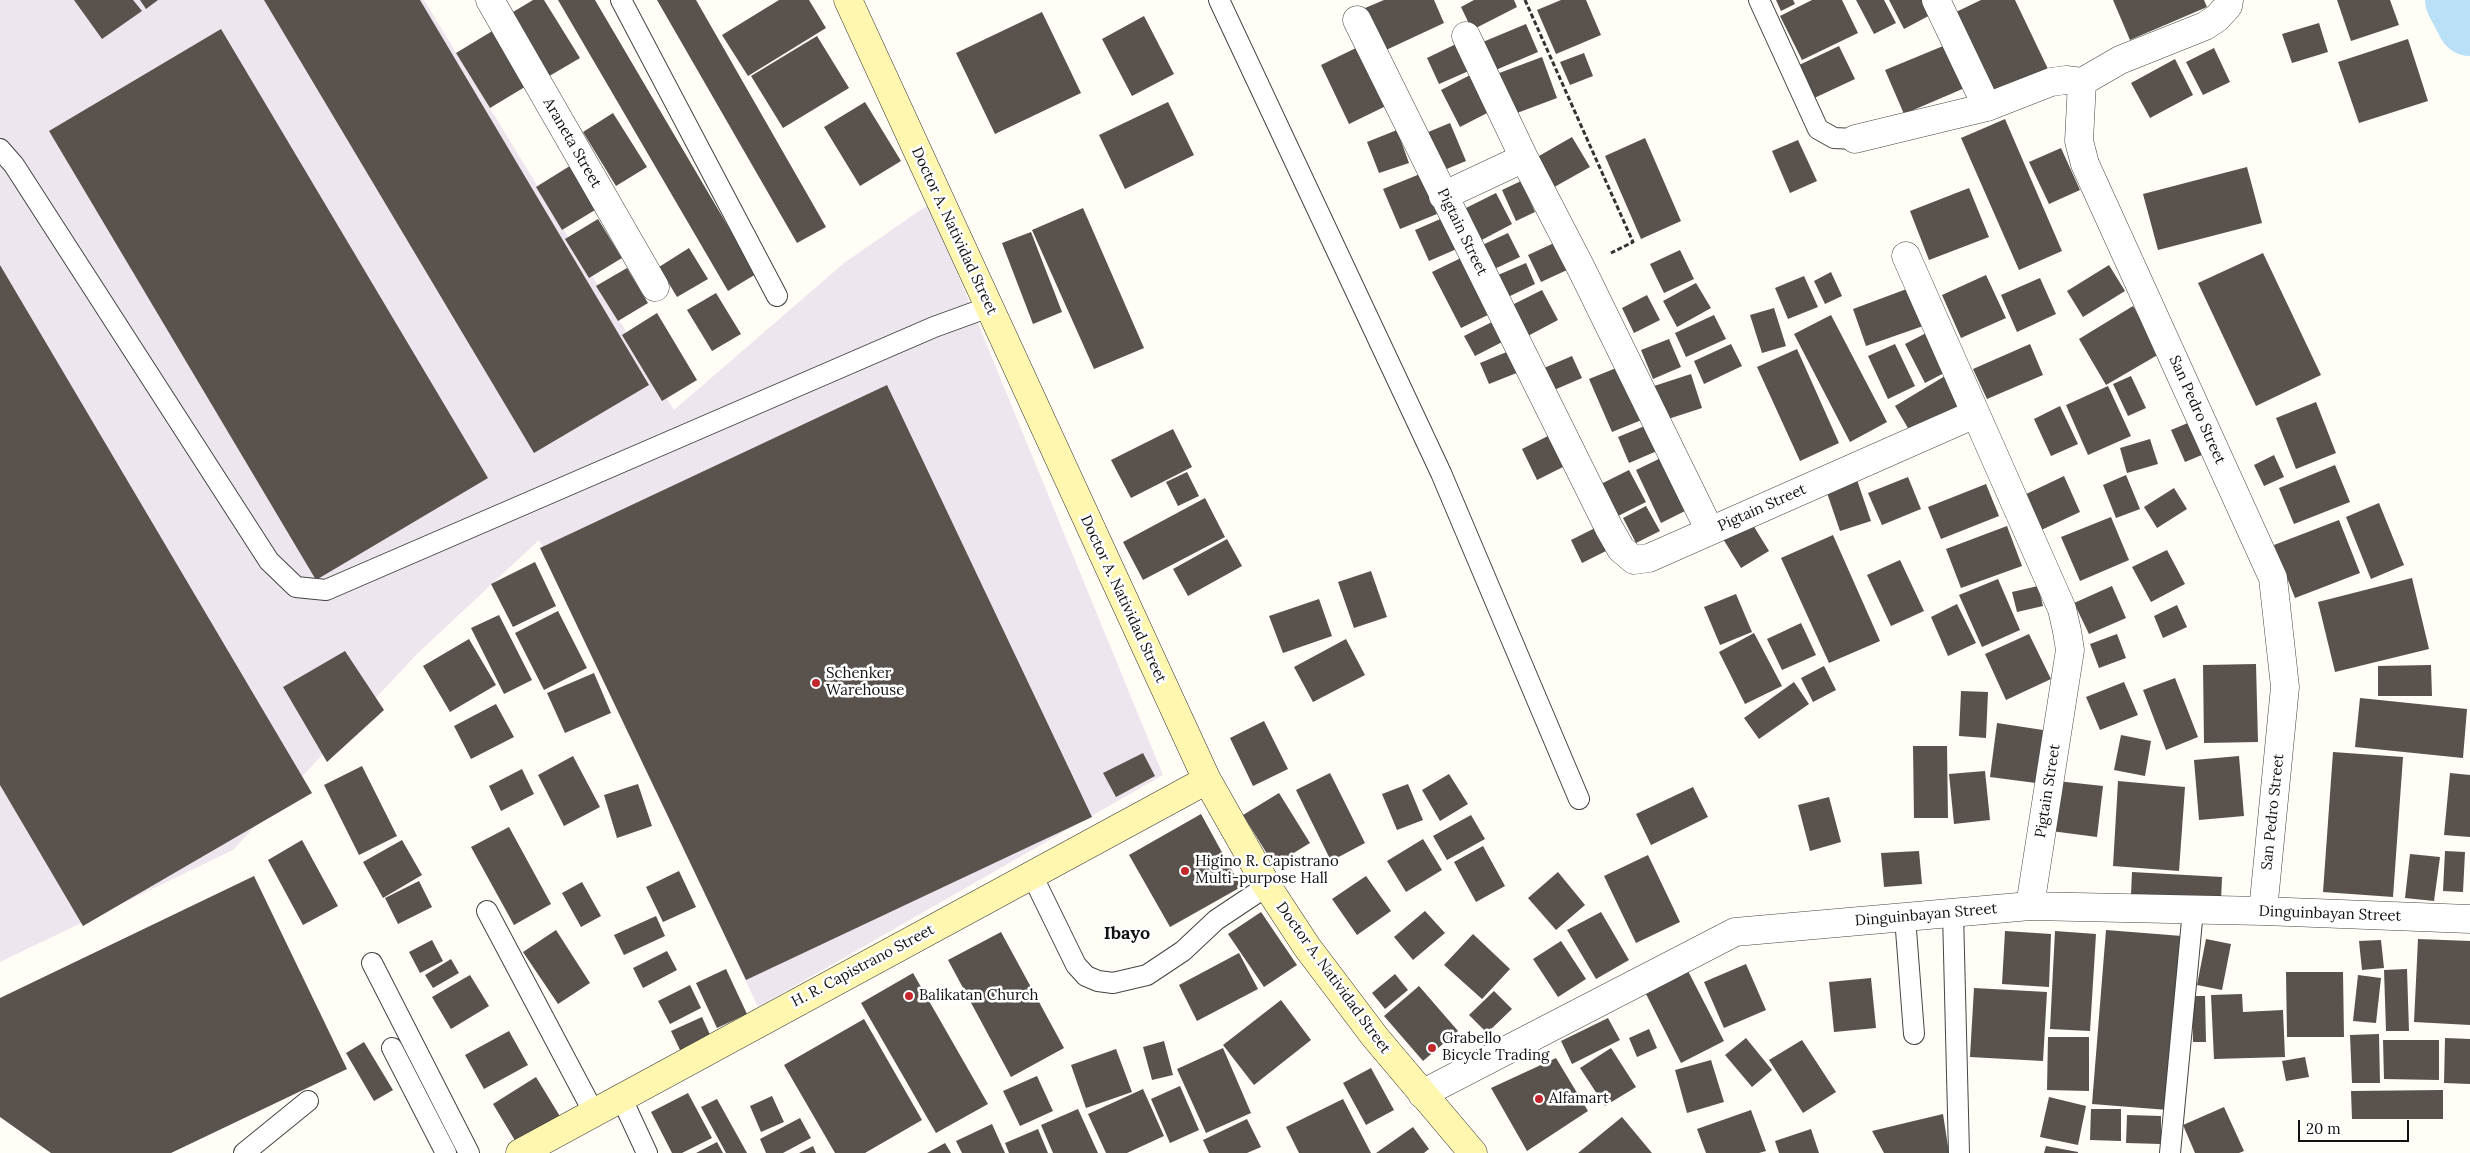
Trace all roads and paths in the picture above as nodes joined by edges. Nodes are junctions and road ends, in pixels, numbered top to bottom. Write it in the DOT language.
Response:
graph roads {
  1 [pos="490,0"];
  2 [pos="621,0"];
  3 [pos="848,0"];
  4 [pos="1219,0"];
  5 [pos="1525,0"];
  6 [pos="1759,0"];
  7 [pos="1936,0"];
  8 [pos="2228,3"];
  9 [pos="1357,20"];
  10 [pos="1466,36"];
  11 [pos="2082,82"];
  12 [pos="1987,107"];
  13 [pos="1855,139"];
  14 [pos="0,150"];
  15 [pos="1524,158"];
  16 [pos="1444,196"];
  17 [pos="1906,256"];
  18 [pos="1581,268"];
  19 [pos="655,287"];
  20 [pos="777,296"];
  21 [pos="989,307"];
  22 [pos="1975,414"];
  23 [pos="1710,531"];
  24 [pos="1207,780"];
  25 [pos="1579,799"];
  26 [pos="1032,875"];
  27 [pos="1267,886"];
  28 [pos="2030,906"];
  29 [pos="2193,910"];
  30 [pos="487,911"];
  31 [pos="2262,911"];
  32 [pos="1953,913"];
  33 [pos="1905,917"];
  34 [pos="2470,919"];
  35 [pos="372,963"];
  36 [pos="1914,1034"];
  37 [pos="392,1048"];
  38 [pos="1422,1094"];
  39 [pos="621,1097"];
  40 [pos="308,1101"];
  41 [pos="594,1113"];
  42 [pos="244,1153"];
  43 [pos="446,1153"];
  44 [pos="469,1153"];
  45 [pos="520,1153"];
  46 [pos="647,1153"];
  47 [pos="1473,1153"];
  48 [pos="1959,1153"];
  49 [pos="2170,1153"];
  1 -- 19 [label="street, Araneta Street"];
  2 -- 20 [label="lane"];
  3 -- 21 [label="main road, Doctor A. Natividad Street"];
  4 -- 25 [label="lane"];
  5 -- 18 [label="path"];
  6 -- 13 [label="lane"];
  7 -- 12 [label="street"];
  8 -- 11 [label="street"];
  9 -- 16 [label="street, Pigtain Street"];
  10 -- 15 [label="street"];
  11 -- 12 [label="street"];
  11 -- 31 [label="street, San Pedro Street"];
  12 -- 13 [label="street"];
  14 -- 21 [label="lane"];
  15 -- 16 [label="street"];
  15 -- 18 [label="street"];
  16 -- 23 [label="street, Pigtain Street"];
  17 -- 22 [label="street"];
  18 -- 23 [label="street"];
  21 -- 24 [label="main road, Doctor A. Natividad Street"];
  22 -- 23 [label="street, Pigtain Street"];
  22 -- 28 [label="street, Pigtain Street"];
  24 -- 26 [label="main road, H. R. Capistrano Street"];
  24 -- 27 [label="main road, Doctor A. Natividad Street"];
  26 -- 27 [label="lane"];
  26 -- 39 [label="main road, H. R. Capistrano Street"];
  27 -- 38 [label="main road, Doctor A. Natividad Street"];
  28 -- 29 [label="street, Dinguinbayan Street"];
  28 -- 32 [label="street, Dinguinbayan Street"];
  29 -- 31 [label="street, Dinguinbayan Street"];
  29 -- 49 [label="lane"];
  30 -- 41 [label="lane"];
  31 -- 34 [label="street, Dinguinbayan Street"];
  32 -- 33 [label="street, Dinguinbayan Street"];
  32 -- 48 [label="lane"];
  33 -- 36 [label="lane"];
  33 -- 38 [label="street, Dinguinbayan Street"];
  35 -- 44 [label="lane"];
  37 -- 43 [label="lane"];
  38 -- 47 [label="main road, Doctor A. Natividad Street"];
  39 -- 41 [label="main road, H. R. Capistrano Street"];
  39 -- 46 [label="lane"];
  40 -- 42 [label="lane"];
  41 -- 45 [label="main road, H. R. Capistrano Street"];
}
